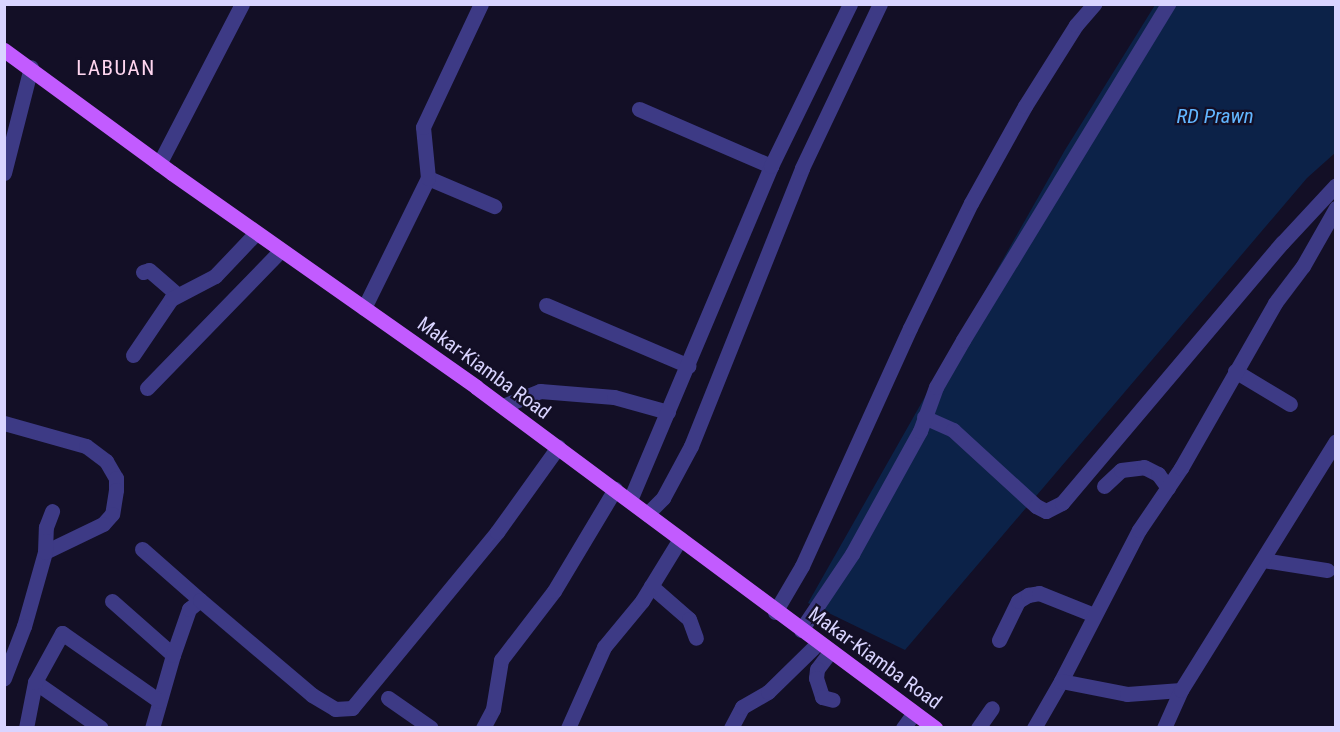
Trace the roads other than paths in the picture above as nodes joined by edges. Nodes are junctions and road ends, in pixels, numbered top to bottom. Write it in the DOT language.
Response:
graph roads {
  1 [pos="242,4"];
  2 [pos="481,4"];
  3 [pos="850,4"];
  4 [pos="880,4"];
  5 [pos="1094,4"];
  6 [pos="1168,4"];
  7 [pos="4,50"];
  8 [pos="31,67"];
  9 [pos="639,109"];
  10 [pos="159,164"];
  11 [pos="771,166"];
  12 [pos="4,173"];
  13 [pos="428,178"];
  14 [pos="1335,185"];
  15 [pos="494,206"];
  16 [pos="1335,208"];
  17 [pos="256,233"];
  18 [pos="281,250"];
  19 [pos="143,272"];
  20 [pos="178,295"];
  21 [pos="546,304"];
  22 [pos="364,308"];
  23 [pos="133,355"];
  24 [pos="689,366"];
  25 [pos="1236,371"];
  26 [pos="147,388"];
  27 [pos="1290,404"];
  28 [pos="503,406"];
  29 [pos="668,412"];
  30 [pos="924,417"];
  31 [pos="4,423"];
  32 [pos="1335,441"];
  33 [pos="558,447"];
  34 [pos="1104,486"];
  35 [pos="1168,488"];
  36 [pos="615,489"];
  37 [pos="630,500"];
  38 [pos="52,511"];
  39 [pos="647,514"];
  40 [pos="680,539"];
  41 [pos="142,549"];
  42 [pos="45,552"];
  43 [pos="1263,561"];
  44 [pos="1327,570"];
  45 [pos="651,586"];
  46 [pos="200,600"];
  47 [pos="112,601"];
  48 [pos="776,612"];
  49 [pos="1094,615"];
  50 [pos="801,630"];
  51 [pos="696,638"];
  52 [pos="999,640"];
  53 [pos="824,648"];
  54 [pos="173,655"];
  55 [pos="4,678"];
  56 [pos="1061,681"];
  57 [pos="35,682"];
  58 [pos="1181,690"];
  59 [pos="388,698"];
  60 [pos="833,700"];
  61 [pos="159,701"];
  62 [pos="992,708"];
  63 [pos="913,714"];
  64 [pos="26,728"];
  65 [pos="101,728"];
  66 [pos="152,728"];
  67 [pos="431,728"];
  68 [pos="483,728"];
  69 [pos="568,728"];
  70 [pos="732,728"];
  71 [pos="903,728"];
  72 [pos="935,728"];
  73 [pos="978,728"];
  74 [pos="1034,728"];
  75 [pos="1164,728"];
  1 -- 10 [label="street"];
  2 -- 13 [label="street"];
  3 -- 11 [label="street"];
  4 -- 39 [label="street"];
  5 -- 48 [label="street"];
  6 -- 30 [label="street"];
  7 -- 8 [label="main road, Makar-Kiamba Road"];
  8 -- 10 [label="main road, Makar-Kiamba Road"];
  8 -- 12 [label="street"];
  9 -- 11 [label="street"];
  10 -- 17 [label="main road, Makar-Kiamba Road"];
  11 -- 24 [label="street"];
  13 -- 15 [label="street"];
  13 -- 22 [label="street"];
  14 -- 30 [label="street"];
  16 -- 25 [label="street"];
  17 -- 18 [label="main road, Makar-Kiamba Road"];
  17 -- 20 [label="street"];
  18 -- 22 [label="main road, Makar-Kiamba Road"];
  18 -- 26 [label="street"];
  19 -- 20 [label="street"];
  20 -- 23 [label="street"];
  21 -- 24 [label="street"];
  22 -- 28 [label="main road, Makar-Kiamba Road"];
  24 -- 29 [label="street"];
  25 -- 27 [label="street"];
  25 -- 35 [label="street"];
  28 -- 29 [label="street"];
  28 -- 33 [label="main road, Makar-Kiamba Road"];
  29 -- 37 [label="street"];
  30 -- 50 [label="street"];
  31 -- 42 [label="street"];
  32 -- 43 [label="street"];
  33 -- 36 [label="main road, Makar-Kiamba Road"];
  33 -- 46 [label="street"];
  34 -- 35 [label="street"];
  35 -- 49 [label="street"];
  36 -- 37 [label="main road, Makar-Kiamba Road"];
  36 -- 68 [label="street"];
  37 -- 39 [label="main road, Makar-Kiamba Road"];
  38 -- 42 [label="street"];
  39 -- 40 [label="main road, Makar-Kiamba Road"];
  40 -- 45 [label="street"];
  40 -- 48 [label="main road, Makar-Kiamba Road"];
  41 -- 46 [label="street"];
  42 -- 55 [label="street"];
  43 -- 44 [label="street"];
  43 -- 58 [label="street"];
  45 -- 51 [label="street"];
  45 -- 69 [label="street"];
  46 -- 54 [label="street"];
  47 -- 54 [label="street"];
  48 -- 50 [label="main road, Makar-Kiamba Road"];
  49 -- 52 [label="street"];
  49 -- 56 [label="street"];
  50 -- 53 [label="main road, Makar-Kiamba Road"];
  53 -- 60 [label="street"];
  53 -- 63 [label="main road, Makar-Kiamba Road"];
  53 -- 70 [label="street"];
  54 -- 61 [label="street"];
  56 -- 58 [label="street"];
  56 -- 74 [label="street"];
  57 -- 61 [label="street"];
  57 -- 64 [label="street"];
  57 -- 65 [label="street"];
  58 -- 75 [label="street"];
  59 -- 67 [label="street"];
  61 -- 66 [label="street"];
  62 -- 73 [label="street"];
  63 -- 71 [label="street"];
  63 -- 72 [label="main road, Makar-Kiamba Road"];
}
